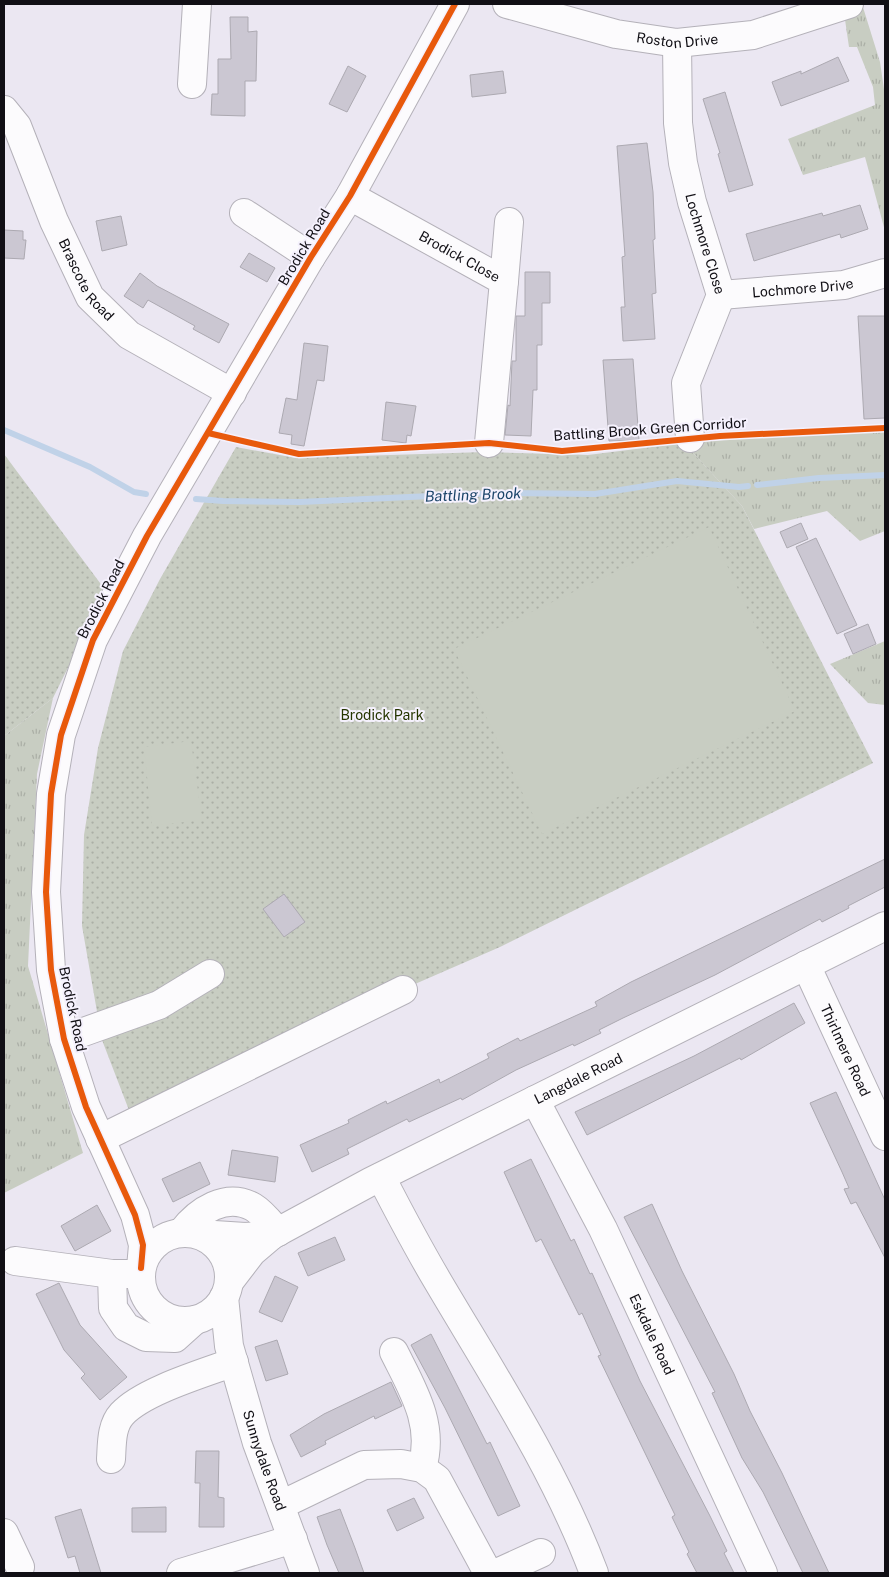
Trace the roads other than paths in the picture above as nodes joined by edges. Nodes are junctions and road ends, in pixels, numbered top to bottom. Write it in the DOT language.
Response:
graph roads {
  1 [pos="197,4"];
  2 [pos="455,4"];
  3 [pos="507,4"];
  4 [pos="849,4"];
  5 [pos="677,43"];
  6 [pos="192,84"];
  7 [pos="4,110"];
  8 [pos="350,196"];
  9 [pos="244,213"];
  10 [pos="509,222"];
  11 [pos="311,257"];
  12 [pos="885,273"];
  13 [pos="504,281"];
  14 [pos="721,295"];
  15 [pos="232,393"];
  16 [pos="690,438"];
  17 [pos="489,443"];
  18 [pos="885,926"];
  19 [pos="806,965"];
  20 [pos="210,974"];
  21 [pos="403,990"];
  22 [pos="64,1039"];
  23 [pos="536,1100"];
  24 [pos="885,1136"];
  25 [pos="100,1139"];
  26 [pos="381,1177"];
  27 [pos="134,1215"];
  28 [pos="275,1234"];
  29 [pos="181,1235"];
  30 [pos="14,1261"];
  31 [pos="141,1271"];
  32 [pos="112,1274"];
  33 [pos="226,1290"];
  34 [pos="200,1318"];
  35 [pos="394,1352"];
  36 [pos="232,1354"];
  37 [pos="111,1458"];
  38 [pos="422,1468"];
  39 [pos="281,1504"];
  40 [pos="4,1533"];
  41 [pos="293,1539"];
  42 [pos="541,1553"];
  43 [pos="20,1567"];
  44 [pos="181,1573"];
  45 [pos="305,1573"];
  46 [pos="488,1573"];
  47 [pos="497,1573"];
  48 [pos="594,1573"];
  49 [pos="763,1573"];
  1 -- 6 [label="street"];
  2 -- 8 [label="street, Brodick Road"];
  3 -- 5 [label="street, Roston Drive"];
  4 -- 5 [label="street, Roston Drive"];
  5 -- 14 [label="street, Lochmore Close"];
  7 -- 15 [label="street, Brascote Road"];
  8 -- 11 [label="street, Brodick Road"];
  8 -- 13 [label="street, Brodick Close"];
  9 -- 11 [label="street"];
  10 -- 13 [label="street"];
  11 -- 15 [label="street, Brodick Road"];
  12 -- 14 [label="street, Lochmore Drive"];
  13 -- 17 [label="street, Brodick Close"];
  14 -- 16 [label="street, Lochmore Close"];
  15 -- 22 [label="street, Brodick Road"];
  18 -- 19 [label="street, Langdale Road"];
  19 -- 23 [label="street, Langdale Road"];
  19 -- 24 [label="street, Thirlmere Road"];
  20 -- 22 [label="street"];
  21 -- 25 [label="street"];
  22 -- 25 [label="street, Brodick Road"];
  23 -- 26 [label="street, Langdale Road"];
  23 -- 49 [label="street, Eskdale Road"];
  25 -- 27 [label="street, Brodick Road"];
  26 -- 28 [label="street, Langdale Road"];
  26 -- 48 [label="street"];
  27 -- 29 [label="street, Brodick Road"];
  27 -- 31 [label="street, Brodick Road"];
  28 -- 29 [label="street, Langdale Road"];
  28 -- 33 [label="street, Langdale Road"];
  29 -- 31 [label="street"];
  29 -- 33 [label="street"];
  30 -- 32 [label="street"];
  31 -- 32 [label="street"];
  31 -- 34 [label="street"];
  32 -- 34 [label="street"];
  33 -- 34 [label="street"];
  33 -- 36 [label="street, Sunnydale Road"];
  34 -- 36 [label="street, Sunnydale Road"];
  35 -- 38 [label="street"];
  36 -- 37 [label="street"];
  36 -- 39 [label="street, Sunnydale Road"];
  38 -- 39 [label="street"];
  38 -- 46 [label="street"];
  39 -- 41 [label="street, Sunnydale Road"];
  40 -- 43 [label="street"];
  41 -- 44 [label="street"];
  41 -- 45 [label="street, Sunnydale Road"];
  42 -- 47 [label="street"];
}
